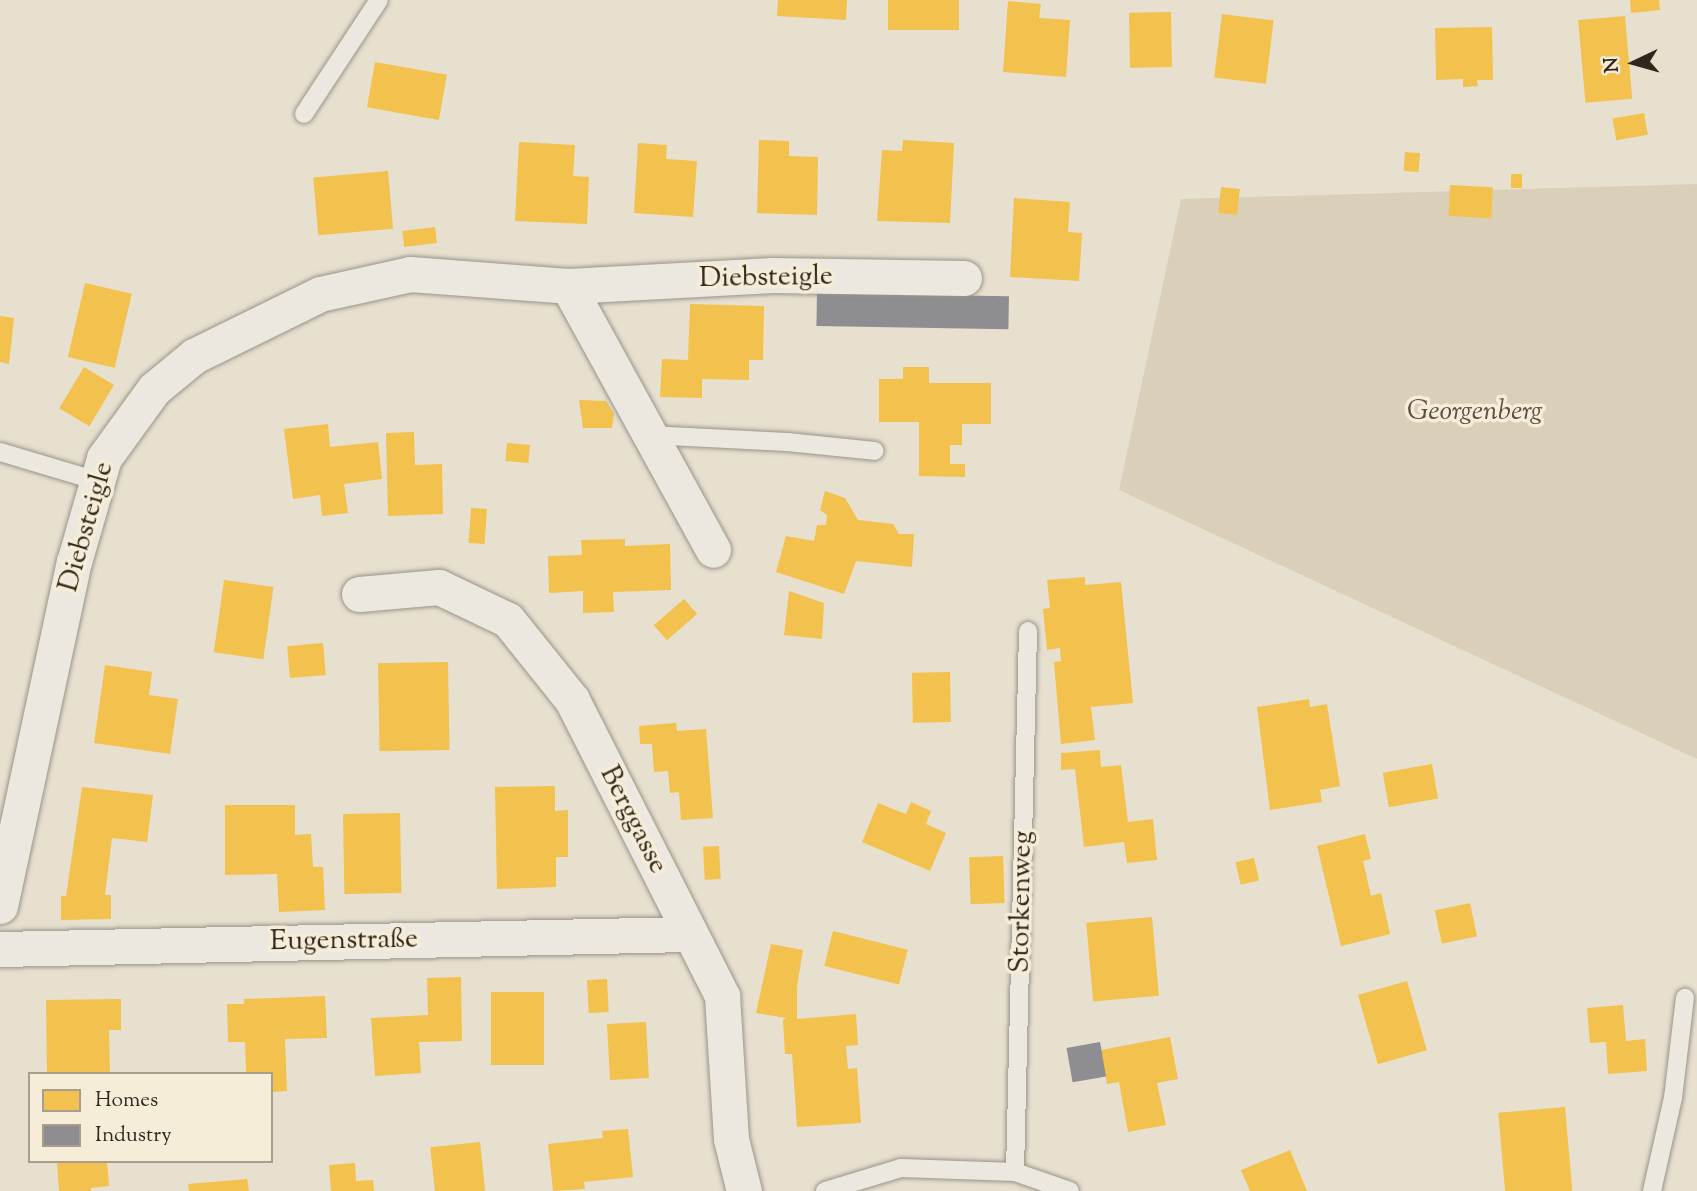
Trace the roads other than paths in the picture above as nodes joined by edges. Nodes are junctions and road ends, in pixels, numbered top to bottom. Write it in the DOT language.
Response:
graph roads {
  1 [pos="379,0"];
  2 [pos="304,114"];
  3 [pos="964,278"];
  4 [pos="568,286"];
  5 [pos="649,435"];
  6 [pos="875,451"];
  7 [pos="0,452"];
  8 [pos="97,481"];
  9 [pos="713,550"];
  10 [pos="359,594"];
  11 [pos="1028,631"];
  12 [pos="0,906"];
  13 [pos="688,934"];
  14 [pos="0,948"];
  15 [pos="1685,998"];
  16 [pos="1015,1172"];
  17 [pos="744,1191"];
  18 [pos="825,1191"];
  19 [pos="1070,1191"];
  20 [pos="1652,1191"];
  1 -- 2 [label="lane"];
  3 -- 4 [label="street, Diebsteigle"];
  4 -- 5 [label="street"];
  4 -- 8 [label="street, Diebsteigle"];
  5 -- 6 [label="lane"];
  5 -- 9 [label="street"];
  7 -- 8 [label="lane"];
  8 -- 12 [label="street, Diebsteigle"];
  10 -- 13 [label="street, Berggasse"];
  11 -- 16 [label="lane, Storkenweg"];
  13 -- 14 [label="street, Eugenstraße"];
  13 -- 17 [label="street, Berggasse"];
  15 -- 20 [label="lane"];
  16 -- 18 [label="lane"];
  16 -- 19 [label="lane"];
}
